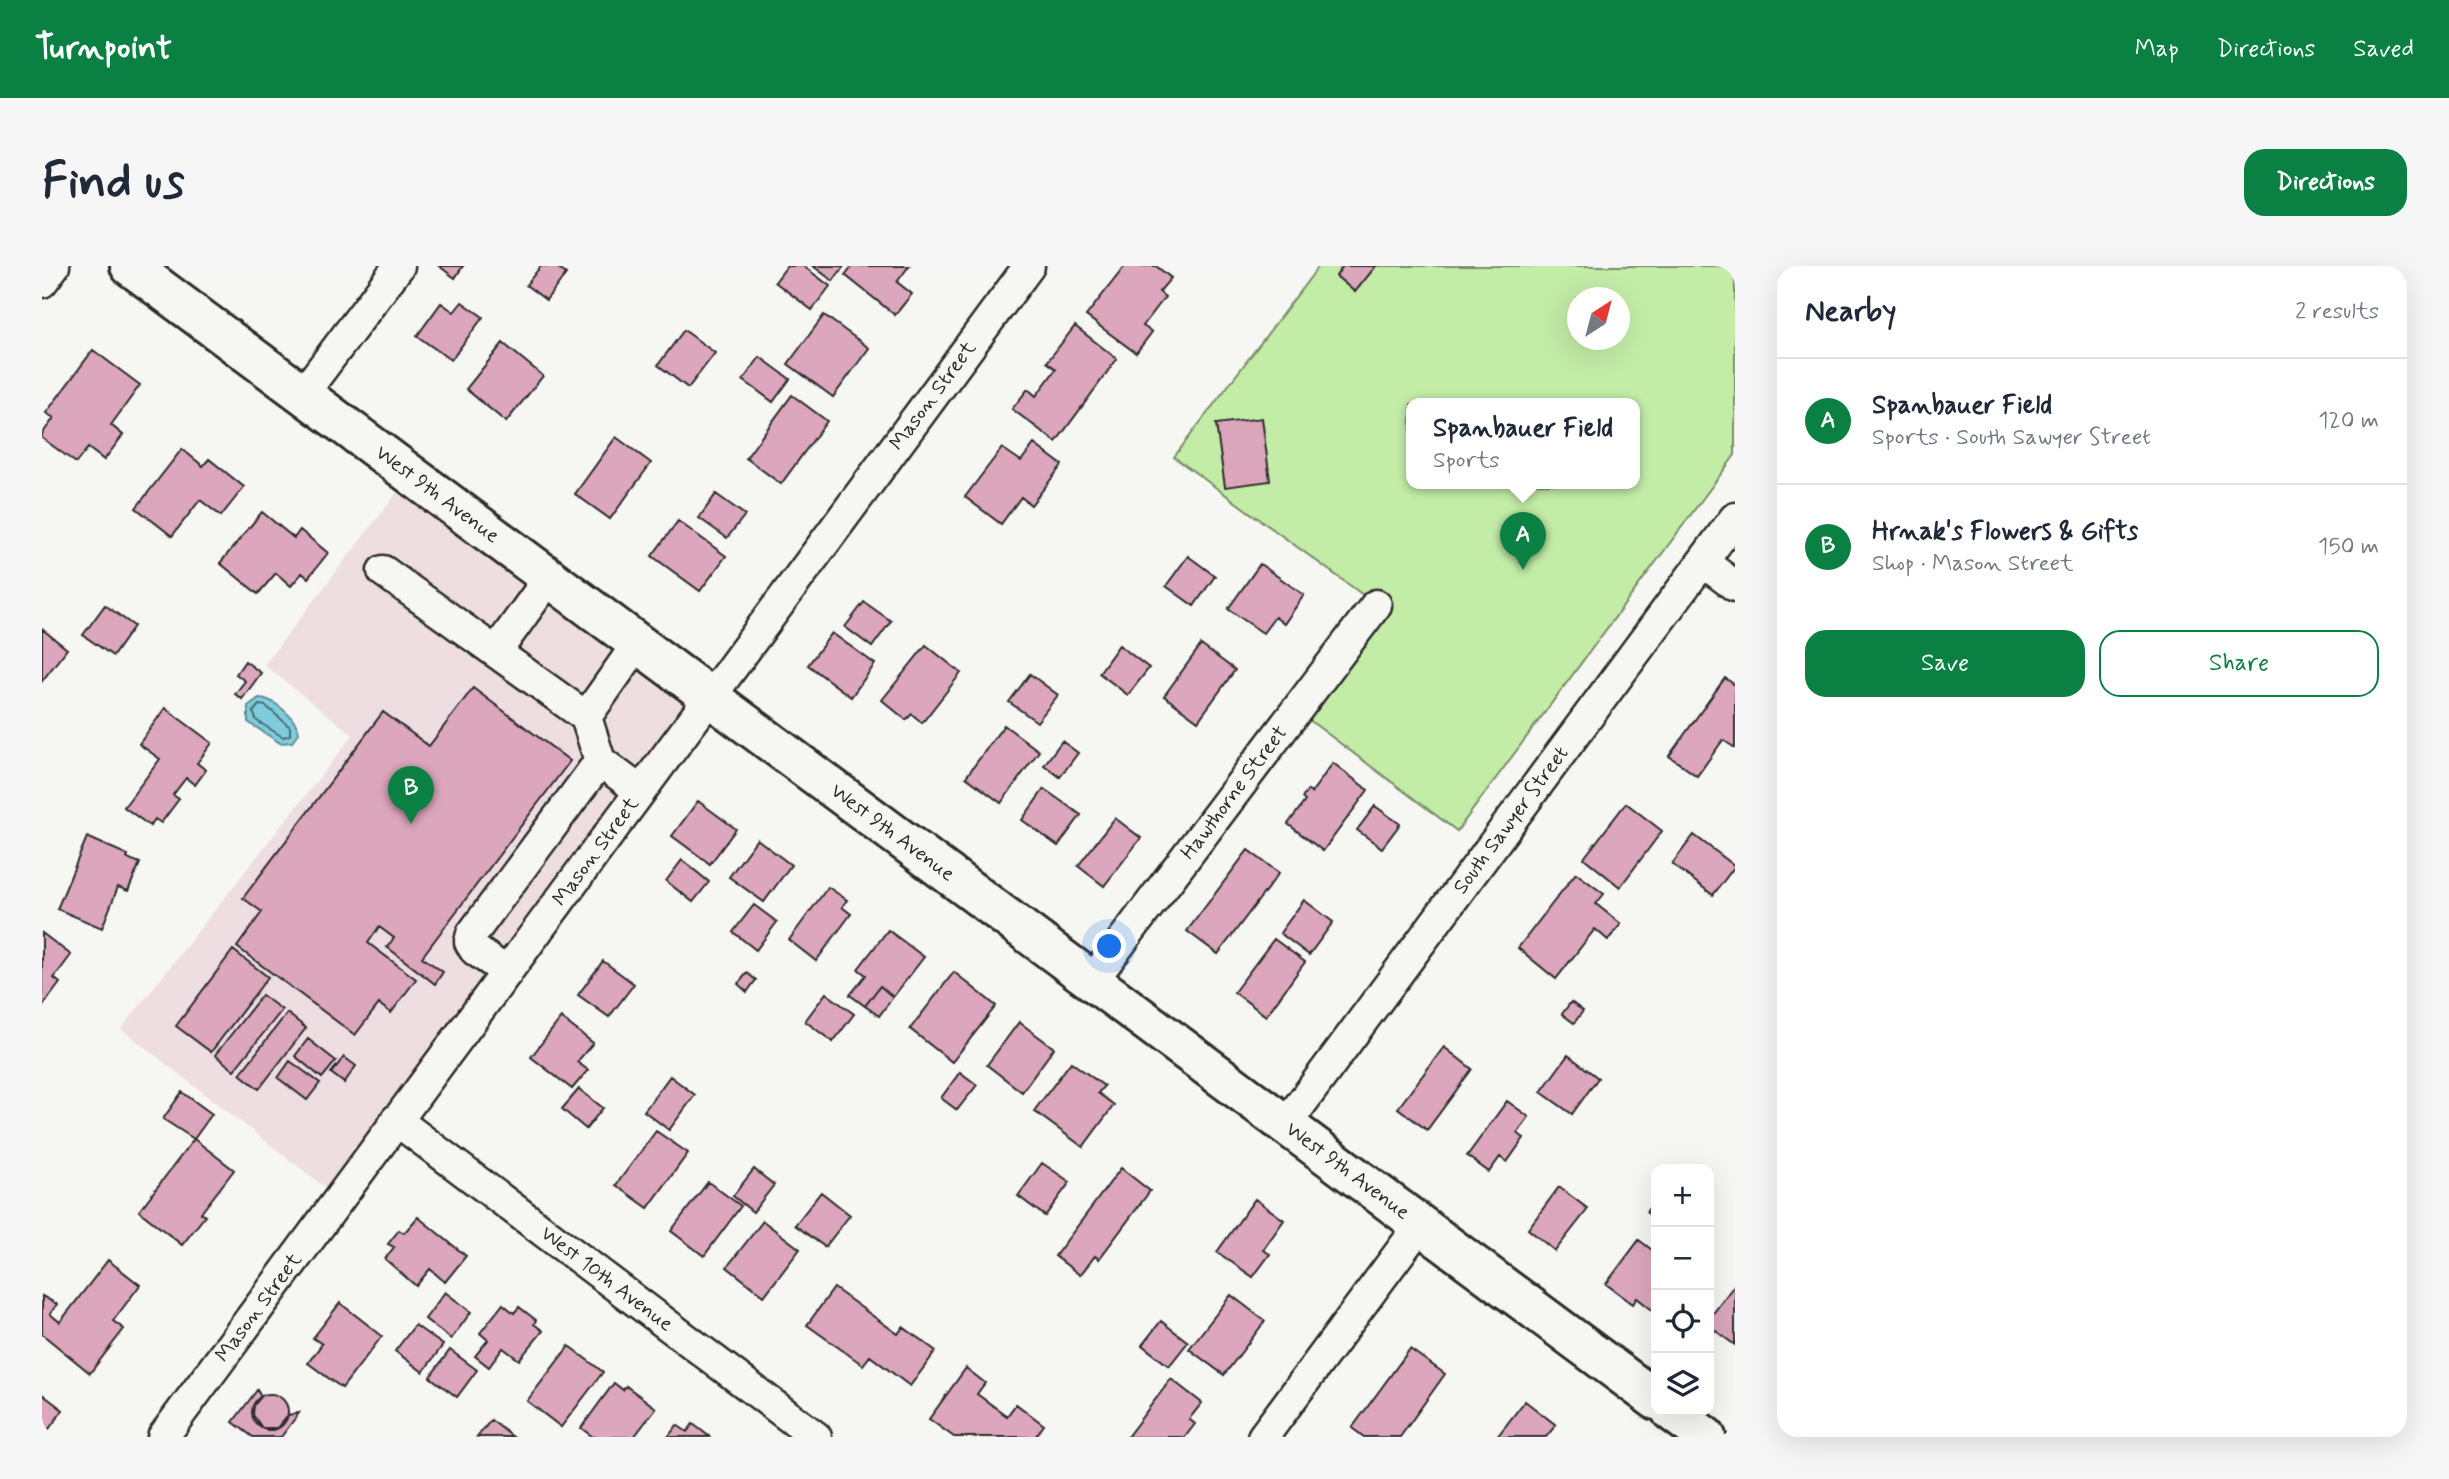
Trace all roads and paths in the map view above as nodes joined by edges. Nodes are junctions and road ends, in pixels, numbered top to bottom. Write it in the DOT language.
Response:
graph roads {
  1 [pos="54,266"];
  2 [pos="130,266"];
  3 [pos="399,266"];
  4 [pos="1029,266"];
  5 [pos="42,282"];
  6 [pos="302,395"];
  7 [pos="1735,518"];
  8 [pos="1703,562"];
  9 [pos="383,572"];
  10 [pos="549,578"];
  11 [pos="1735,586"];
  12 [pos="1376,605"];
  13 [pos="638,643"];
  14 [pos="496,652"];
  15 [pos="708,697"];
  16 [pos="586,716"];
  17 [pos="600,761"];
  18 [pos="640,791"];
  19 [pos="507,972"];
  20 [pos="1092,981"];
  21 [pos="397,1120"];
  22 [pos="1286,1124"];
  23 [pos="1421,1224"];
  24 [pos="1651,1396"];
  25 [pos="1678,1416"];
  26 [pos="163,1437"];
  27 [pos="816,1437"];
  28 [pos="1263,1437"];
  29 [pos="1706,1437"];
  1 -- 5 [label="street"];
  2 -- 6 [label="main road, West 9th Avenue"];
  3 -- 6 [label="street"];
  4 -- 15 [label="street, Mason Street"];
  6 -- 10 [label="main road, West 9th Avenue"];
  7 -- 8 [label="street, South Sawyer Street"];
  8 -- 11 [label="street"];
  8 -- 22 [label="street, South Sawyer Street"];
  9 -- 14 [label="street"];
  10 -- 13 [label="main road, West 9th Avenue"];
  10 -- 14 [label="street"];
  12 -- 20 [label="street, Hawthorne Street"];
  13 -- 15 [label="main road, West 9th Avenue"];
  13 -- 16 [label="street"];
  14 -- 16 [label="street"];
  15 -- 18 [label="street, Mason Street"];
  15 -- 20 [label="main road, West 9th Avenue"];
  16 -- 17 [label="street"];
  17 -- 18 [label="street"];
  17 -- 19 [label="street"];
  18 -- 19 [label="street, Mason Street"];
  19 -- 21 [label="street, Mason Street"];
  20 -- 22 [label="main road, West 9th Avenue"];
  21 -- 26 [label="street, Mason Street"];
  21 -- 27 [label="street, West 10th Avenue"];
  22 -- 23 [label="main road, West 9th Avenue"];
  23 -- 24 [label="main road, West 9th Avenue"];
  23 -- 28 [label="street"];
  25 -- 29 [label="main road"];
}
